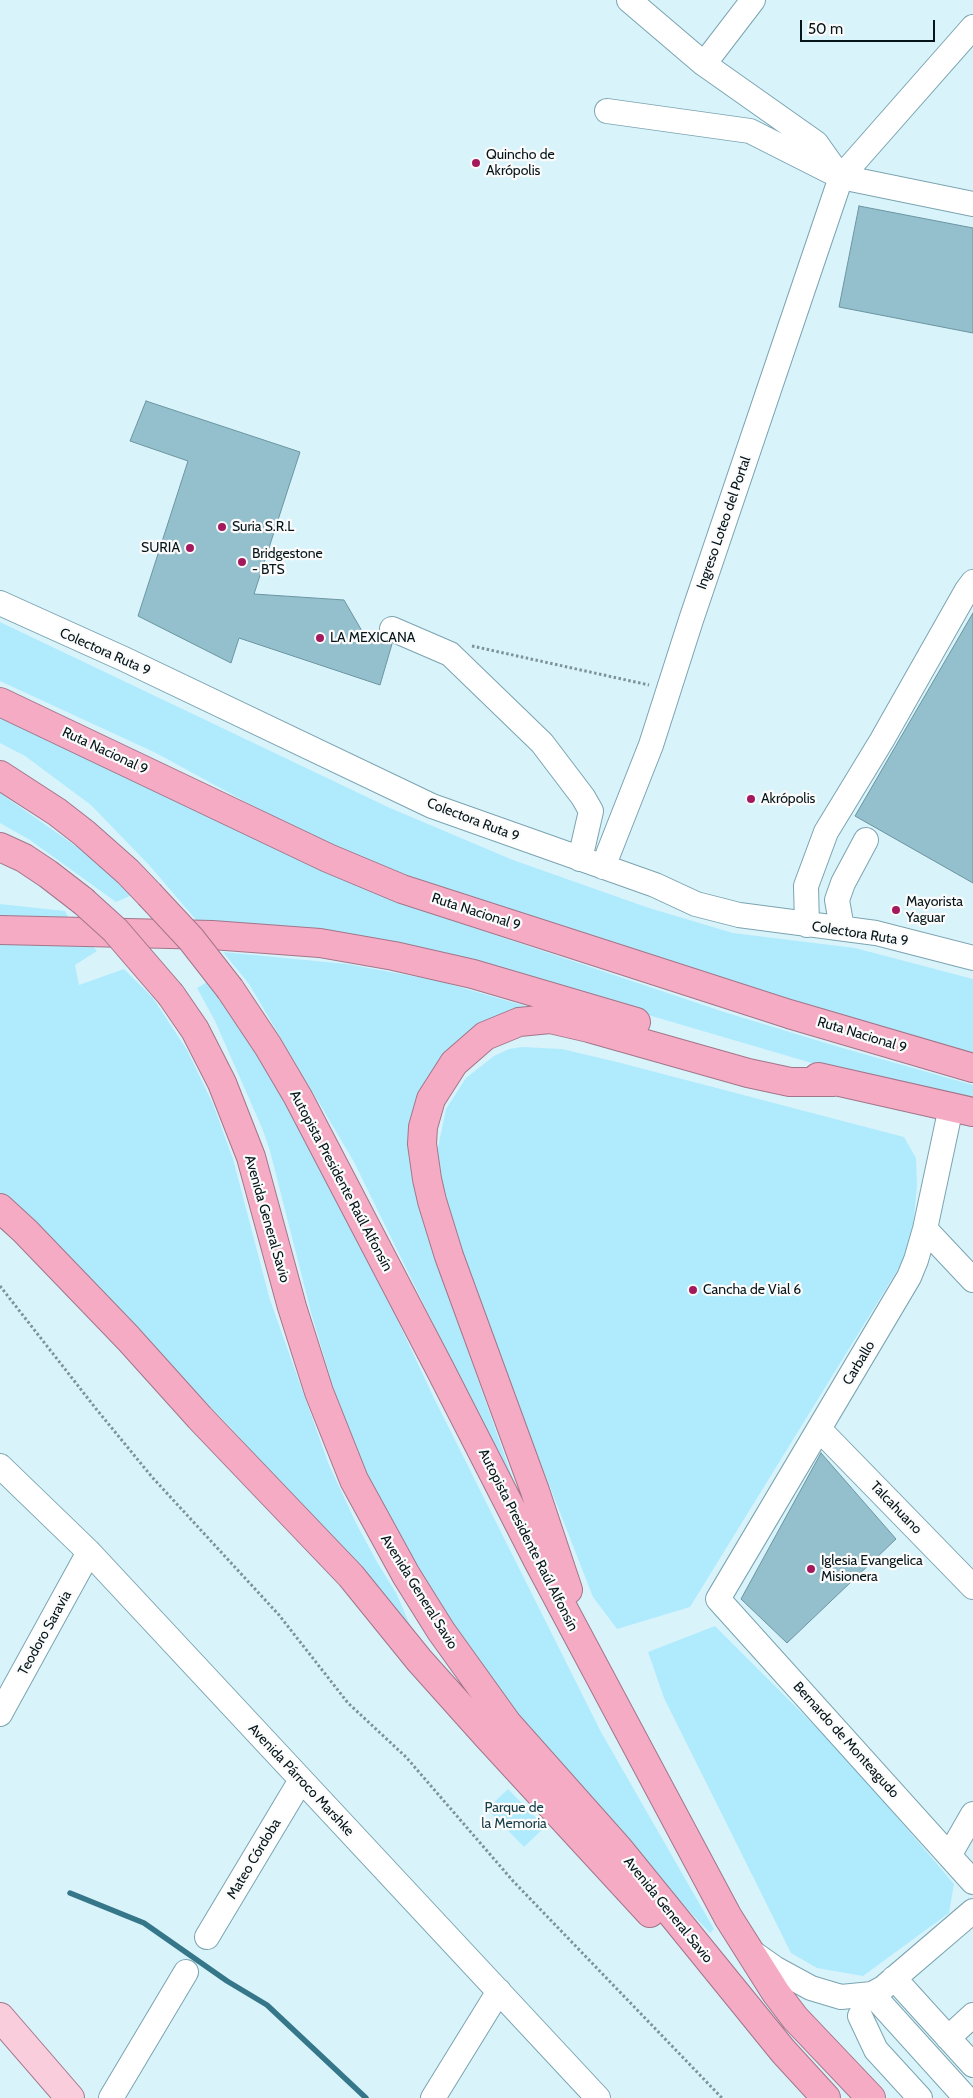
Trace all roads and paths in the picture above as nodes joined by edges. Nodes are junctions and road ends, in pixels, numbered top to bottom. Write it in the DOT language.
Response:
graph roads {
  1 [pos="629,0"];
  2 [pos="754,0"];
  3 [pos="973,27"];
  4 [pos="704,64"];
  5 [pos="607,111"];
  6 [pos="840,177"];
  7 [pos="973,204"];
  8 [pos="973,582"];
  9 [pos="0,603"];
  10 [pos="392,629"];
  11 [pos="469,646"];
  12 [pos="669,689"];
  13 [pos="0,702"];
  14 [pos="0,775"];
  15 [pos="866,840"];
  16 [pos="0,847"];
  17 [pos="580,859"];
  18 [pos="603,867"];
  19 [pos="807,925"];
  20 [pos="842,928"];
  21 [pos="0,930"];
  22 [pos="973,958"];
  23 [pos="973,1068"];
  24 [pos="834,1082"];
  25 [pos="962,1109"];
  26 [pos="0,1208"];
  27 [pos="925,1229"];
  28 [pos="973,1280"];
  29 [pos="0,1286"];
  30 [pos="819,1429"];
  31 [pos="0,1466"];
  32 [pos="89,1552"];
  33 [pos="973,1587"];
  34 [pos="718,1599"];
  35 [pos="590,1658"];
  36 [pos="0,1714"];
  37 [pos="300,1780"];
  38 [pos="973,1814"];
  39 [pos="950,1854"];
  40 [pos="973,1882"];
  41 [pos="973,1911"];
  42 [pos="207,1937"];
  43 [pos="746,1947"];
  44 [pos="186,1972"];
  45 [pos="499,1991"];
  46 [pos="868,1995"];
  47 [pos="0,2017"];
  48 [pos="966,2026"];
  49 [pos="783,2051"];
  50 [pos="973,2065"];
  51 [pos="973,2089"];
  52 [pos="70,2098"];
  53 [pos="112,2098"];
  54 [pos="432,2098"];
  55 [pos="598,2098"];
  56 [pos="722,2098"];
  57 [pos="826,2098"];
  58 [pos="871,2098"];
  59 [pos="920,2098"];
  60 [pos="950,2098"];
  61 [pos="966,2098"];
  1 -- 4 [label="street"];
  2 -- 4 [label="street"];
  3 -- 6 [label="street"];
  4 -- 6 [label="street"];
  5 -- 6 [label="street"];
  6 -- 7 [label="street"];
  6 -- 12 [label="street, Ingreso Loteo del Portal"];
  8 -- 19 [label="street"];
  9 -- 17 [label="street, Colectora Ruta 9"];
  10 -- 17 [label="street"];
  11 -- 12 [label="path"];
  12 -- 18 [label="street, Ingreso Loteo del Portal"];
  13 -- 23 [label="highway, Ruta Nacional 9"];
  14 -- 35 [label="highway, Autopista Presidente Raúl Alfonsín, bridge"];
  15 -- 20 [label="street"];
  16 -- 49 [label="highway, Avenida General Savio, bridge"];
  17 -- 18 [label="street, Colectora Ruta 9"];
  18 -- 19 [label="street, Colectora Ruta 9"];
  19 -- 20 [label="street, Colectora Ruta 9"];
  20 -- 22 [label="street, Colectora Ruta 9"];
  21 -- 24 [label="highway"];
  24 -- 25 [label="highway"];
  24 -- 35 [label="highway"];
  25 -- 27 [label="street, Carballo"];
  26 -- 49 [label="highway"];
  27 -- 28 [label="street"];
  27 -- 30 [label="street, Carballo"];
  29 -- 56 [label="path"];
  30 -- 33 [label="street, Talcahuano"];
  30 -- 34 [label="street, Carballo"];
  31 -- 32 [label="street, Avenida Párroco Marshke"];
  32 -- 36 [label="street, Teodoro Saravia"];
  32 -- 37 [label="street, Avenida Párroco Marshke"];
  34 -- 39 [label="street, Bernardo de Monteagudo"];
  35 -- 43 [label="highway"];
  37 -- 42 [label="street, Mateo Córdoba"];
  37 -- 45 [label="street, Avenida Párroco Marshke"];
  38 -- 39 [label="street"];
  39 -- 40 [label="street, Bernardo de Monteagudo"];
  41 -- 46 [label="street"];
  43 -- 46 [label="street"];
  43 -- 58 [label="highway"];
  44 -- 53 [label="street"];
  45 -- 54 [label="street"];
  45 -- 55 [label="street, Avenida Párroco Marshke"];
  46 -- 48 [label="street"];
  46 -- 51 [label="street"];
  46 -- 59 [label="street"];
  46 -- 60 [label="street"];
  46 -- 61 [label="street"];
  47 -- 52 [label="main road"];
  48 -- 50 [label="street"];
  49 -- 57 [label="highway, Avenida General Savio"];
}
